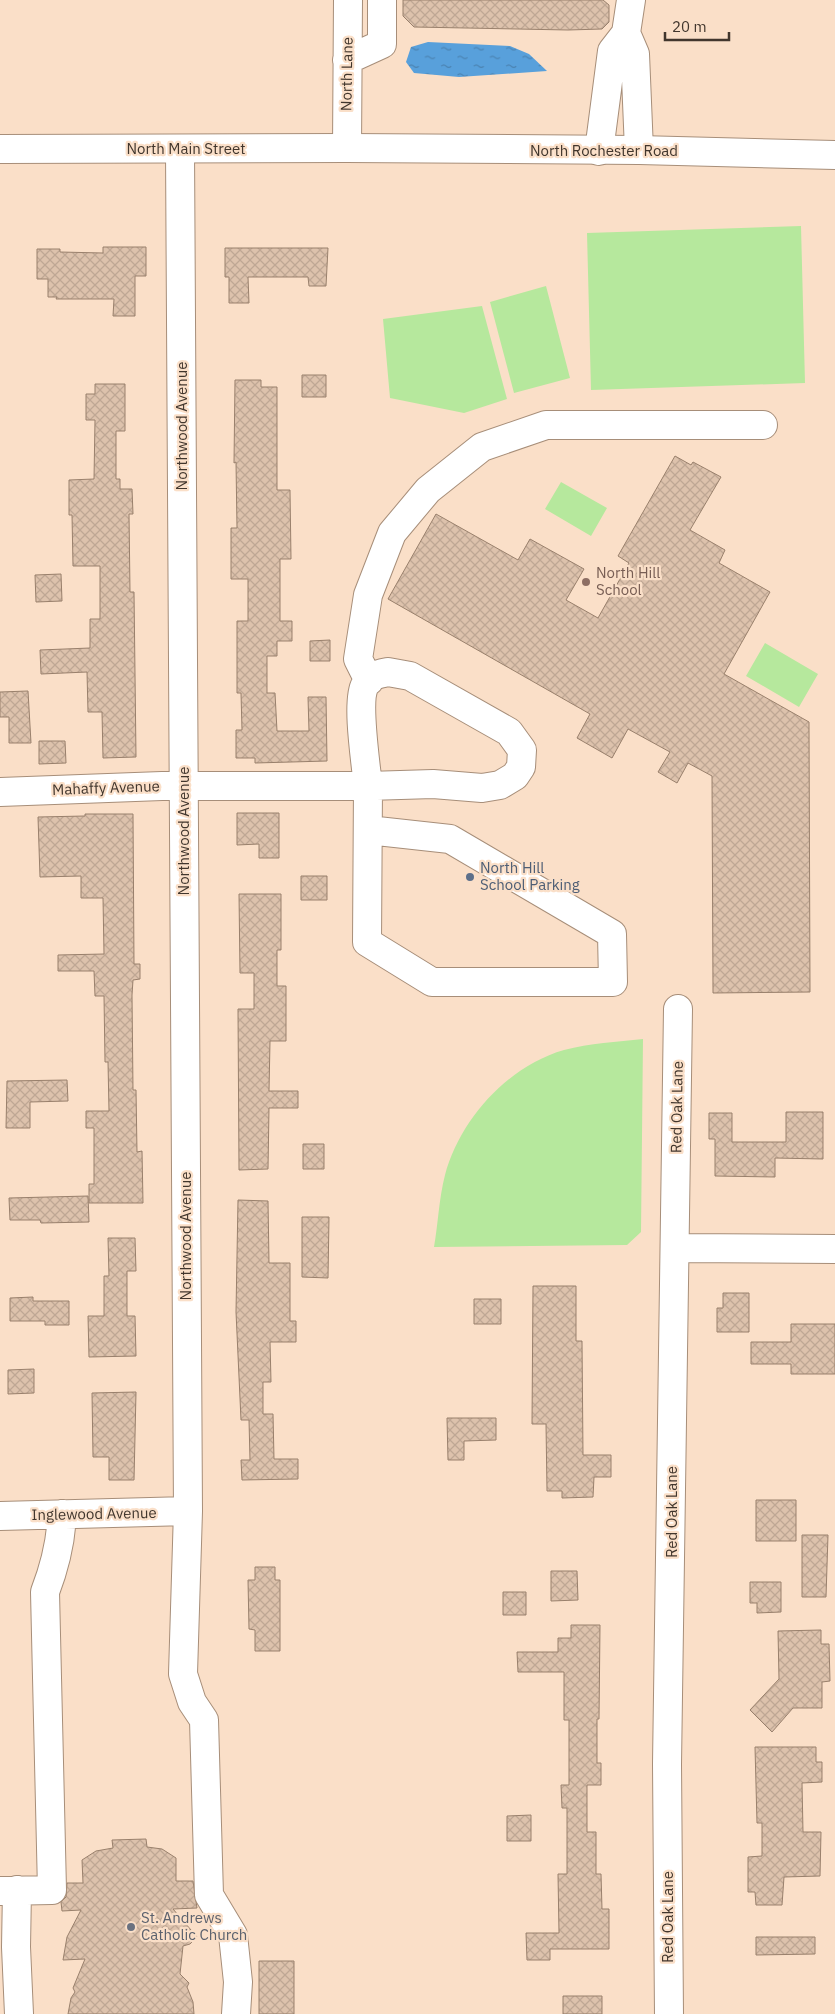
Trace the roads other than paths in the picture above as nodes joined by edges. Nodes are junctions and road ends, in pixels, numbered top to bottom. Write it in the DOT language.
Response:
graph roads {
  1 [pos="348,0"];
  2 [pos="382,0"];
  3 [pos="630,0"];
  4 [pos="626,33"];
  5 [pos="347,60"];
  6 [pos="360,148"];
  7 [pos="0,149"];
  8 [pos="180,150"];
  9 [pos="638,150"];
  10 [pos="599,151"];
  11 [pos="835,155"];
  12 [pos="762,425"];
  13 [pos="369,681"];
  14 [pos="183,786"];
  15 [pos="368,786"];
  16 [pos="0,792"];
  17 [pos="368,830"];
  18 [pos="678,1009"];
  19 [pos="676,1248"];
  20 [pos="835,1248"];
  21 [pos="188,1511"];
  22 [pos="62,1514"];
  23 [pos="0,1516"];
  24 [pos="8,1890"];
  25 [pos="19,2014"];
  26 [pos="236,2014"];
  27 [pos="669,2014"];
  1 -- 5 [label="street, North Lane"];
  2 -- 5 [label="street"];
  3 -- 4 [label="street"];
  4 -- 9 [label="street"];
  4 -- 10 [label="street"];
  5 -- 6 [label="street, North Lane"];
  6 -- 8 [label="street, North Main Street"];
  6 -- 10 [label="street, North Rochester Road"];
  7 -- 8 [label="street, North Main Street"];
  8 -- 14 [label="street, Northwood Avenue"];
  9 -- 10 [label="street, North Rochester Road"];
  9 -- 11 [label="street, North Rochester Road"];
  12 -- 13 [label="street"];
  13 -- 15 [label="street"];
  13 -- 15 [label="street, Mahaffy Avenue"];
  14 -- 15 [label="street, Mahaffy Avenue"];
  14 -- 16 [label="street, Mahaffy Avenue"];
  14 -- 21 [label="street, Northwood Avenue"];
  15 -- 17 [label="street"];
  17 -- 17 [label="street"];
  18 -- 19 [label="street, Red Oak Lane"];
  19 -- 20 [label="street"];
  19 -- 27 [label="street, Red Oak Lane"];
  21 -- 22 [label="street, Inglewood Avenue"];
  21 -- 26 [label="street, Northwood Avenue"];
  22 -- 23 [label="street, Inglewood Avenue"];
  22 -- 24 [label="street"];
  24 -- 25 [label="street"];
}
